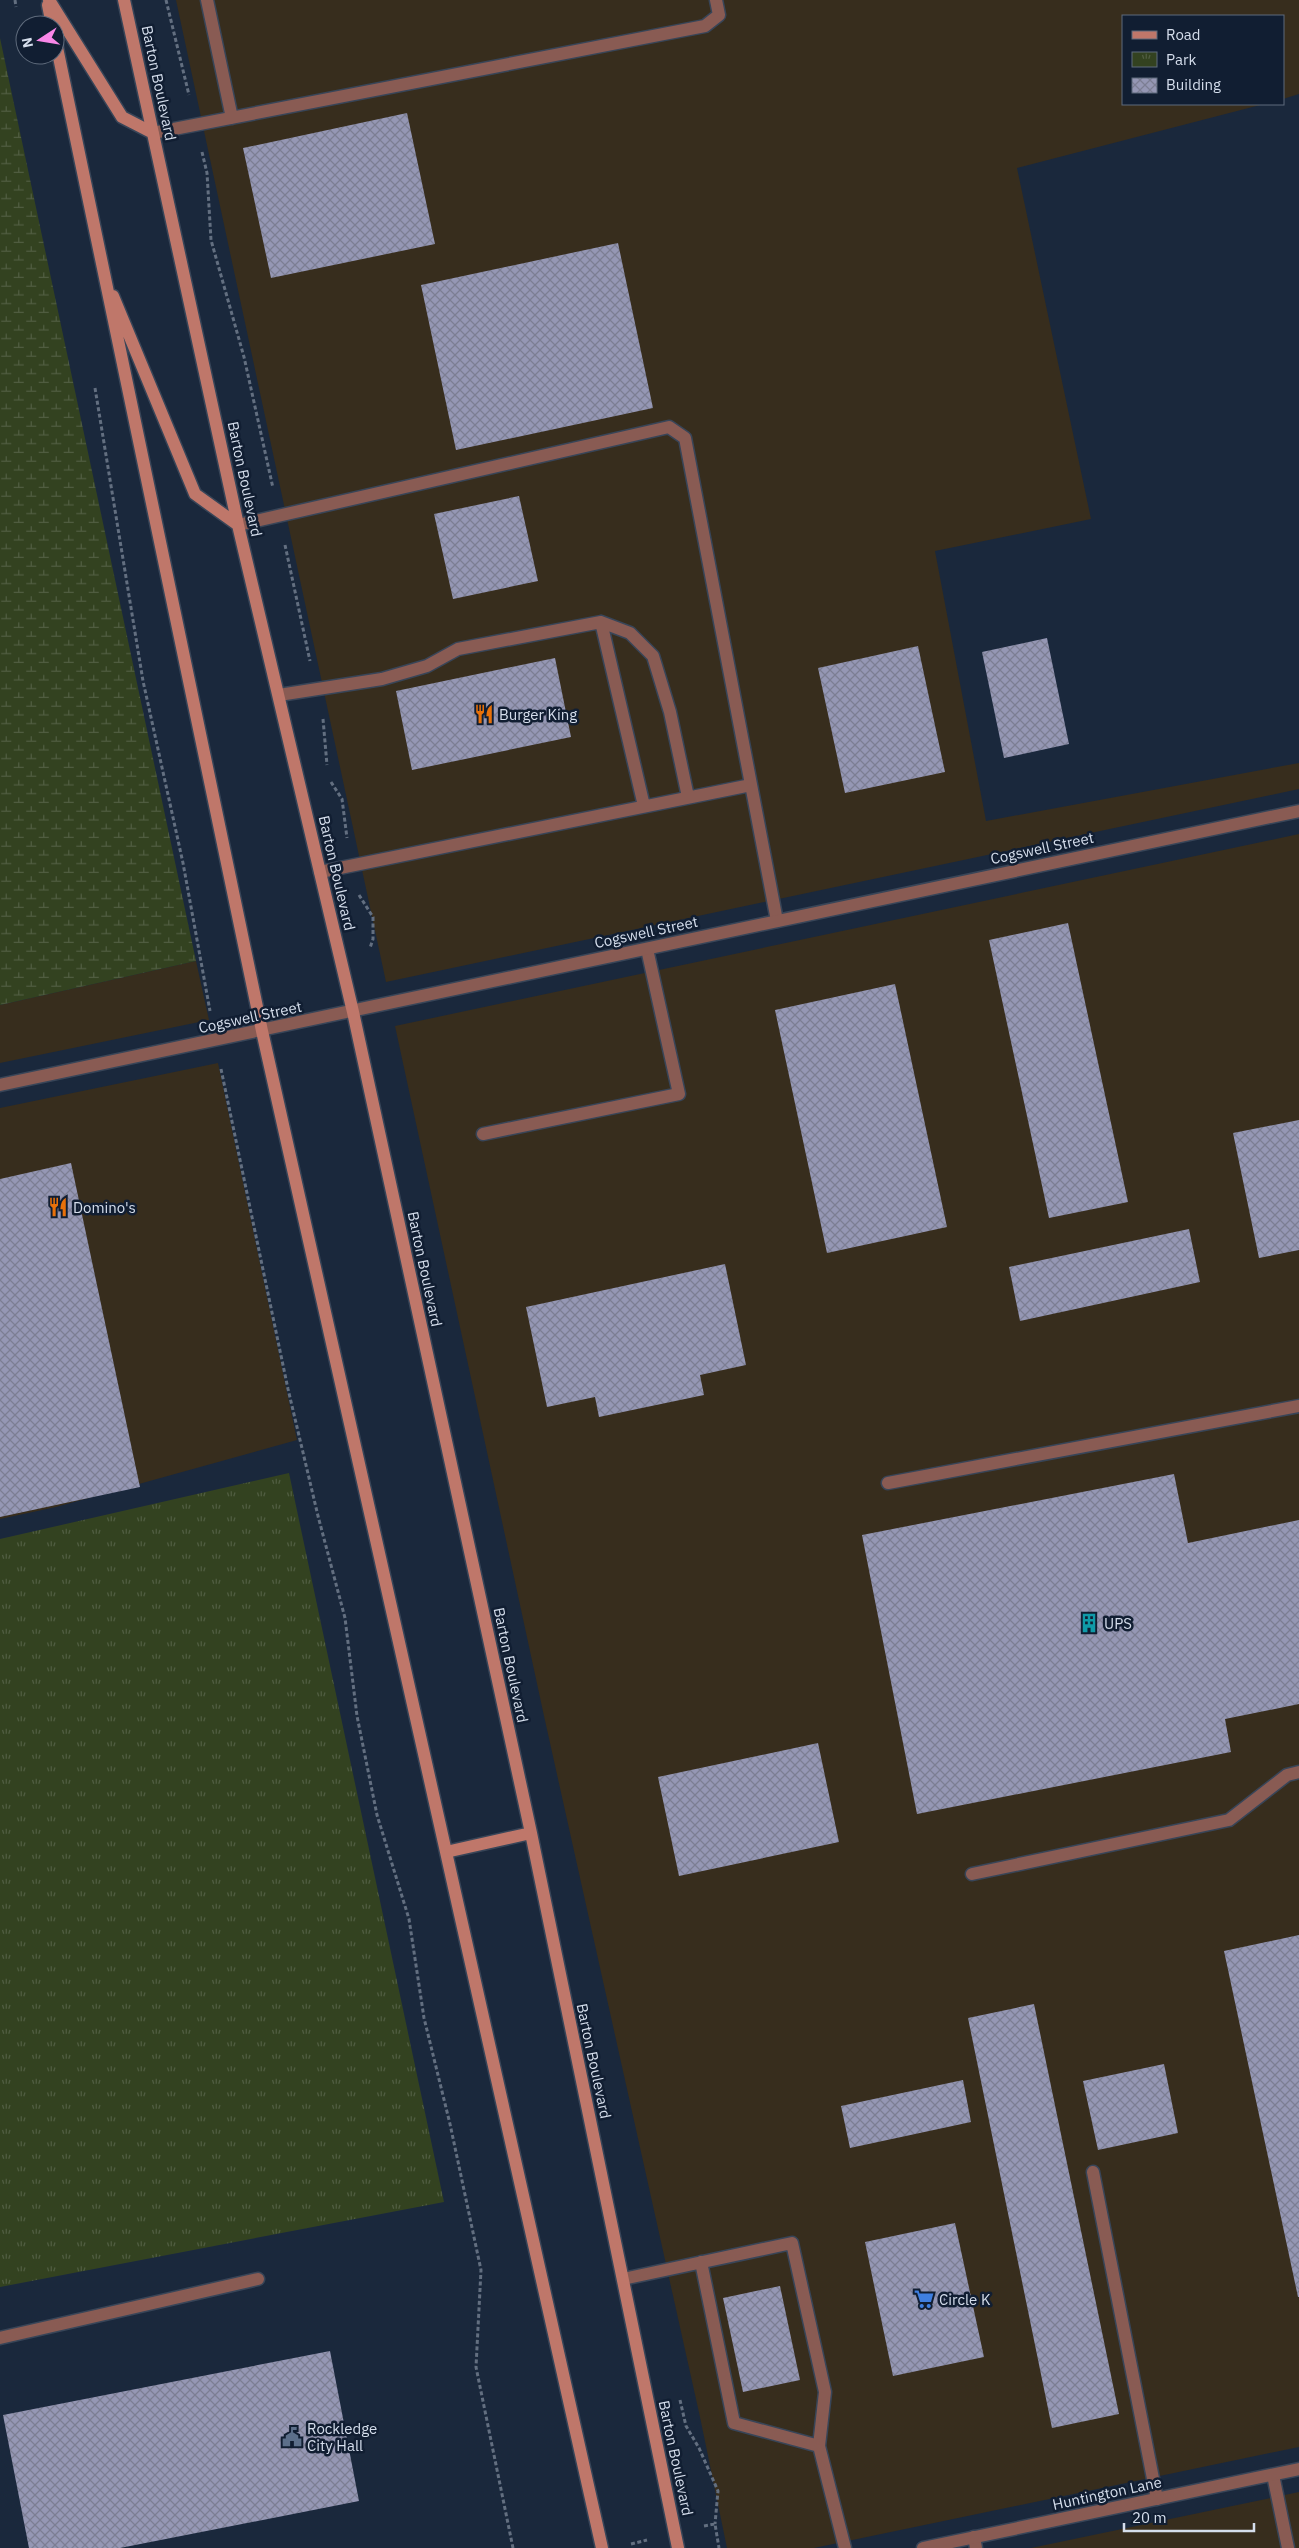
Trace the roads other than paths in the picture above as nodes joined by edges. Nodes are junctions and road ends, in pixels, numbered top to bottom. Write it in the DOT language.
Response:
graph roads {
  1 [pos="48,0"];
  2 [pos="124,0"];
  3 [pos="206,0"];
  4 [pos="716,0"];
  5 [pos="50,15"];
  6 [pos="60,65"];
  7 [pos="232,118"];
  8 [pos="153,133"];
  9 [pos="101,266"];
  10 [pos="238,525"];
  11 [pos="601,622"];
  12 [pos="279,695"];
  13 [pos="751,785"];
  14 [pos="688,797"];
  15 [pos="644,806"];
  16 [pos="1299,811"];
  17 [pos="320,872"];
  18 [pos="777,921"];
  19 [pos="647,948"];
  20 [pos="352,1012"];
  21 [pos="262,1031"];
  22 [pos="0,1085"];
  23 [pos="484,1134"];
  24 [pos="1299,1406"];
  25 [pos="888,1483"];
  26 [pos="1299,1772"];
  27 [pos="531,1833"];
  28 [pos="446,1852"];
  29 [pos="972,1874"];
  30 [pos="1093,2172"];
  31 [pos="701,2262"];
  32 [pos="258,2278"];
  33 [pos="623,2279"];
  34 [pos="0,2338"];
  35 [pos="818,2446"];
  36 [pos="1299,2469"];
  37 [pos="1273,2475"];
  38 [pos="1157,2499"];
  39 [pos="975,2543"];
  40 [pos="602,2548"];
  41 [pos="678,2548"];
  42 [pos="845,2548"];
  43 [pos="923,2548"];
  44 [pos="1288,2548"];
  1 -- 5 [label="main road"];
  1 -- 8 [label="main road"];
  2 -- 8 [label="main road, Barton Boulevard"];
  3 -- 7 [label="street"];
  4 -- 7 [label="street"];
  6 -- 9 [label="main road"];
  7 -- 8 [label="street"];
  8 -- 10 [label="main road, Barton Boulevard"];
  9 -- 10 [label="main road"];
  9 -- 21 [label="main road"];
  10 -- 12 [label="main road, Barton Boulevard"];
  10 -- 13 [label="street"];
  11 -- 12 [label="street"];
  11 -- 14 [label="street"];
  11 -- 15 [label="street"];
  12 -- 17 [label="main road, Barton Boulevard"];
  13 -- 14 [label="street"];
  13 -- 18 [label="street"];
  14 -- 15 [label="street"];
  15 -- 17 [label="street"];
  16 -- 18 [label="street, Cogswell Street"];
  17 -- 20 [label="main road, Barton Boulevard"];
  18 -- 19 [label="street, Cogswell Street"];
  19 -- 20 [label="street, Cogswell Street"];
  19 -- 23 [label="street"];
  20 -- 21 [label="street, Cogswell Street"];
  20 -- 27 [label="main road, Barton Boulevard"];
  21 -- 22 [label="street, Cogswell Street"];
  21 -- 28 [label="main road"];
  24 -- 25 [label="street"];
  26 -- 29 [label="street"];
  27 -- 28 [label="main road"];
  27 -- 33 [label="main road, Barton Boulevard"];
  28 -- 40 [label="main road"];
  30 -- 38 [label="street"];
  31 -- 33 [label="street"];
  31 -- 35 [label="street"];
  31 -- 35 [label="street"];
  32 -- 34 [label="street"];
  33 -- 41 [label="main road, Barton Boulevard"];
  35 -- 42 [label="street"];
  36 -- 37 [label="street, Huntington Lane"];
  37 -- 38 [label="street, Huntington Lane"];
  37 -- 44 [label="street"];
  38 -- 39 [label="street, Huntington Lane"];
  39 -- 43 [label="street, Huntington Lane"];
}
